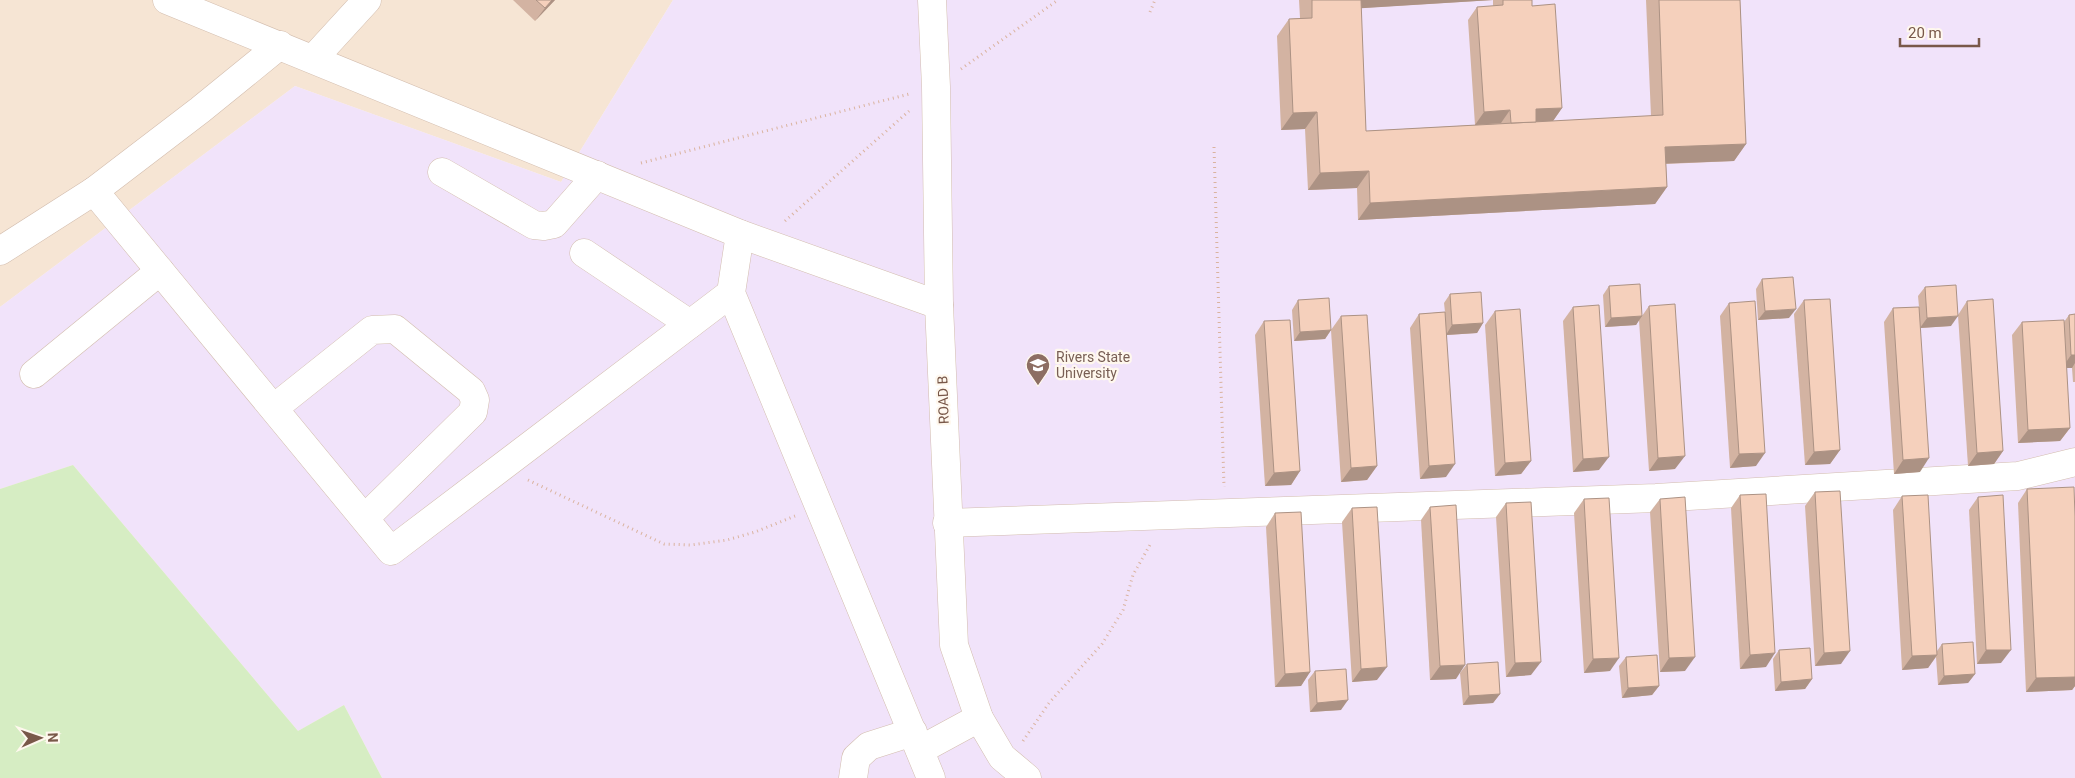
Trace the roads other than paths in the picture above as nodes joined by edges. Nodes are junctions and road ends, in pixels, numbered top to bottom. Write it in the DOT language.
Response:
graph roads {
  1 [pos="167,0"];
  2 [pos="367,0"];
  3 [pos="932,0"];
  4 [pos="280,45"];
  5 [pos="313,59"];
  6 [pos="442,172"];
  7 [pos="597,175"];
  8 [pos="94,191"];
  9 [pos="751,238"];
  10 [pos="0,251"];
  11 [pos="584,253"];
  12 [pos="160,271"];
  13 [pos="731,293"];
  14 [pos="939,305"];
  15 [pos="690,324"];
  16 [pos="34,374"];
  17 [pos="274,408"];
  18 [pos="2075,462"];
  19 [pos="365,518"];
  20 [pos="948,523"];
  21 [pos="979,718"];
  22 [pos="916,741"];
  23 [pos="1017,770"];
  24 [pos="853,778"];
  25 [pos="931,778"];
  1 -- 4 [label="street"];
  2 -- 5 [label="street"];
  3 -- 14 [label="street, ROAD B"];
  4 -- 5 [label="street"];
  4 -- 8 [label="street"];
  5 -- 7 [label="street"];
  6 -- 7 [label="street"];
  7 -- 9 [label="street"];
  8 -- 10 [label="street"];
  8 -- 12 [label="street"];
  9 -- 13 [label="street"];
  9 -- 14 [label="street"];
  11 -- 15 [label="street"];
  12 -- 16 [label="street"];
  12 -- 17 [label="street"];
  13 -- 15 [label="street"];
  13 -- 22 [label="street"];
  14 -- 20 [label="street, ROAD B"];
  15 -- 19 [label="street"];
  17 -- 19 [label="street"];
  17 -- 19 [label="street"];
  18 -- 20 [label="street"];
  20 -- 21 [label="street, ROAD B"];
  21 -- 22 [label="street"];
  21 -- 23 [label="street, ROAD B"];
  22 -- 24 [label="street"];
  22 -- 25 [label="street"];
}
